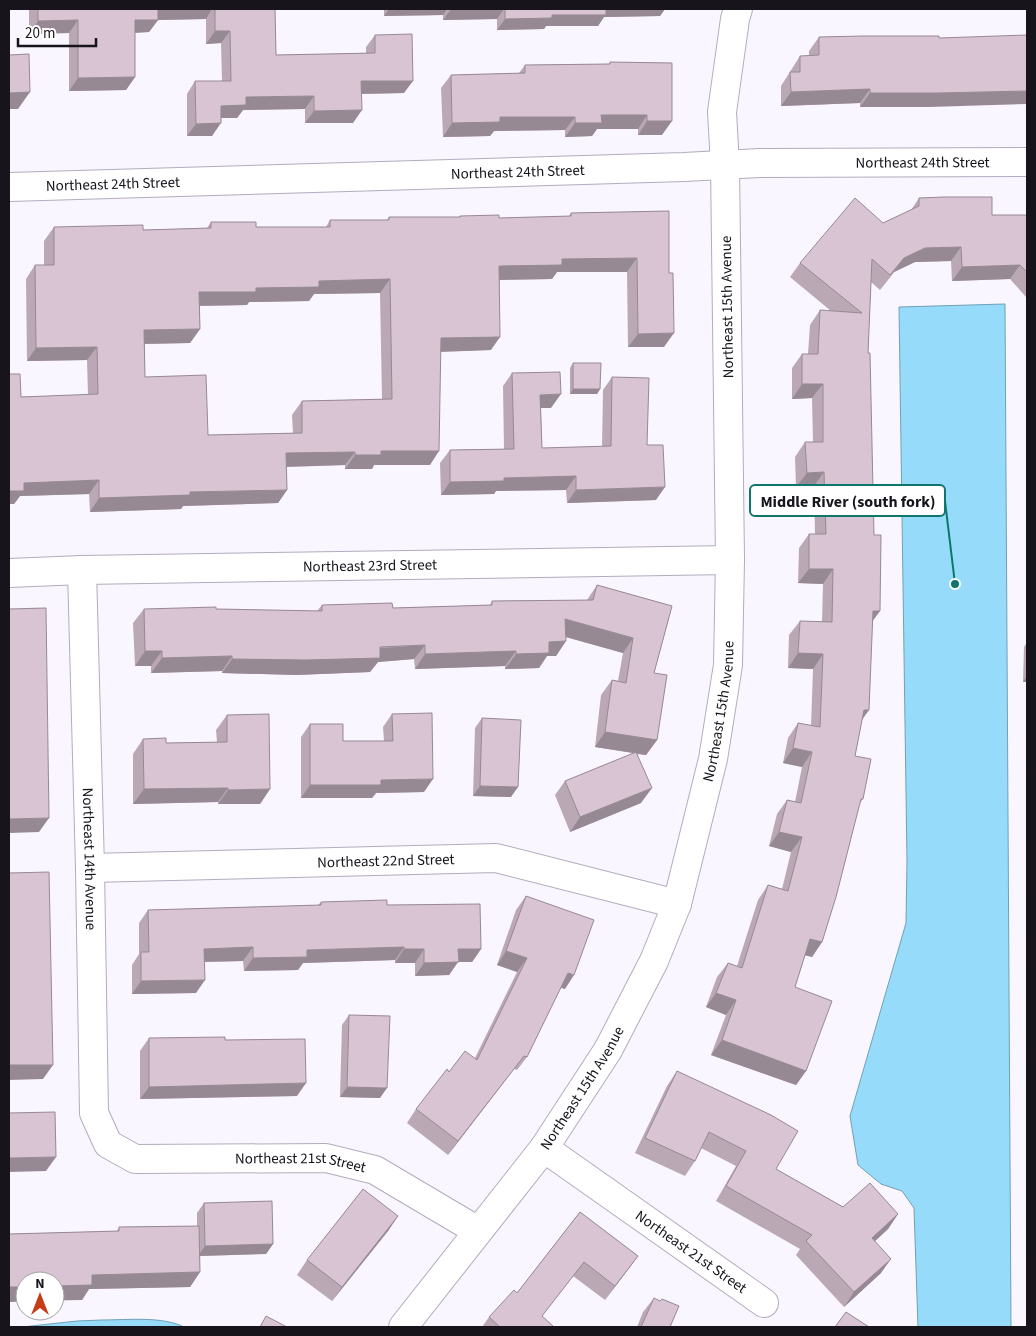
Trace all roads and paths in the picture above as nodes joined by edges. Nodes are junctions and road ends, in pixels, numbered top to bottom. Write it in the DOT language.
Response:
graph roads {
  1 [pos="738,9"];
  2 [pos="1027,162"];
  3 [pos="725,165"];
  4 [pos="9,187"];
  5 [pos="730,560"];
  6 [pos="82,570"];
  7 [pos="9,573"];
  8 [pos="90,868"];
  9 [pos="677,904"];
  10 [pos="108,1144"];
  11 [pos="544,1148"];
  12 [pos="478,1231"];
  13 [pos="764,1303"];
  14 [pos="403,1327"];
  1 -- 3 [label="street, Northeast 15th Avenue"];
  2 -- 3 [label="street, Northeast 24th Street"];
  3 -- 4 [label="street, Northeast 24th Street"];
  3 -- 5 [label="street, Northeast 15th Avenue"];
  5 -- 6 [label="street, Northeast 23rd Street"];
  5 -- 9 [label="street, Northeast 15th Avenue"];
  6 -- 7 [label="street, Northeast 23rd Street"];
  6 -- 8 [label="street, Northeast 14th Avenue"];
  8 -- 9 [label="street, Northeast 22nd Street"];
  8 -- 10 [label="street, Northeast 14th Avenue"];
  9 -- 11 [label="street, Northeast 15th Avenue"];
  10 -- 12 [label="street, Northeast 21st Street"];
  11 -- 12 [label="street, Northeast 15th Avenue"];
  11 -- 13 [label="street, Northeast 21st Street"];
  12 -- 14 [label="street, Northeast 15th Avenue"];
}
